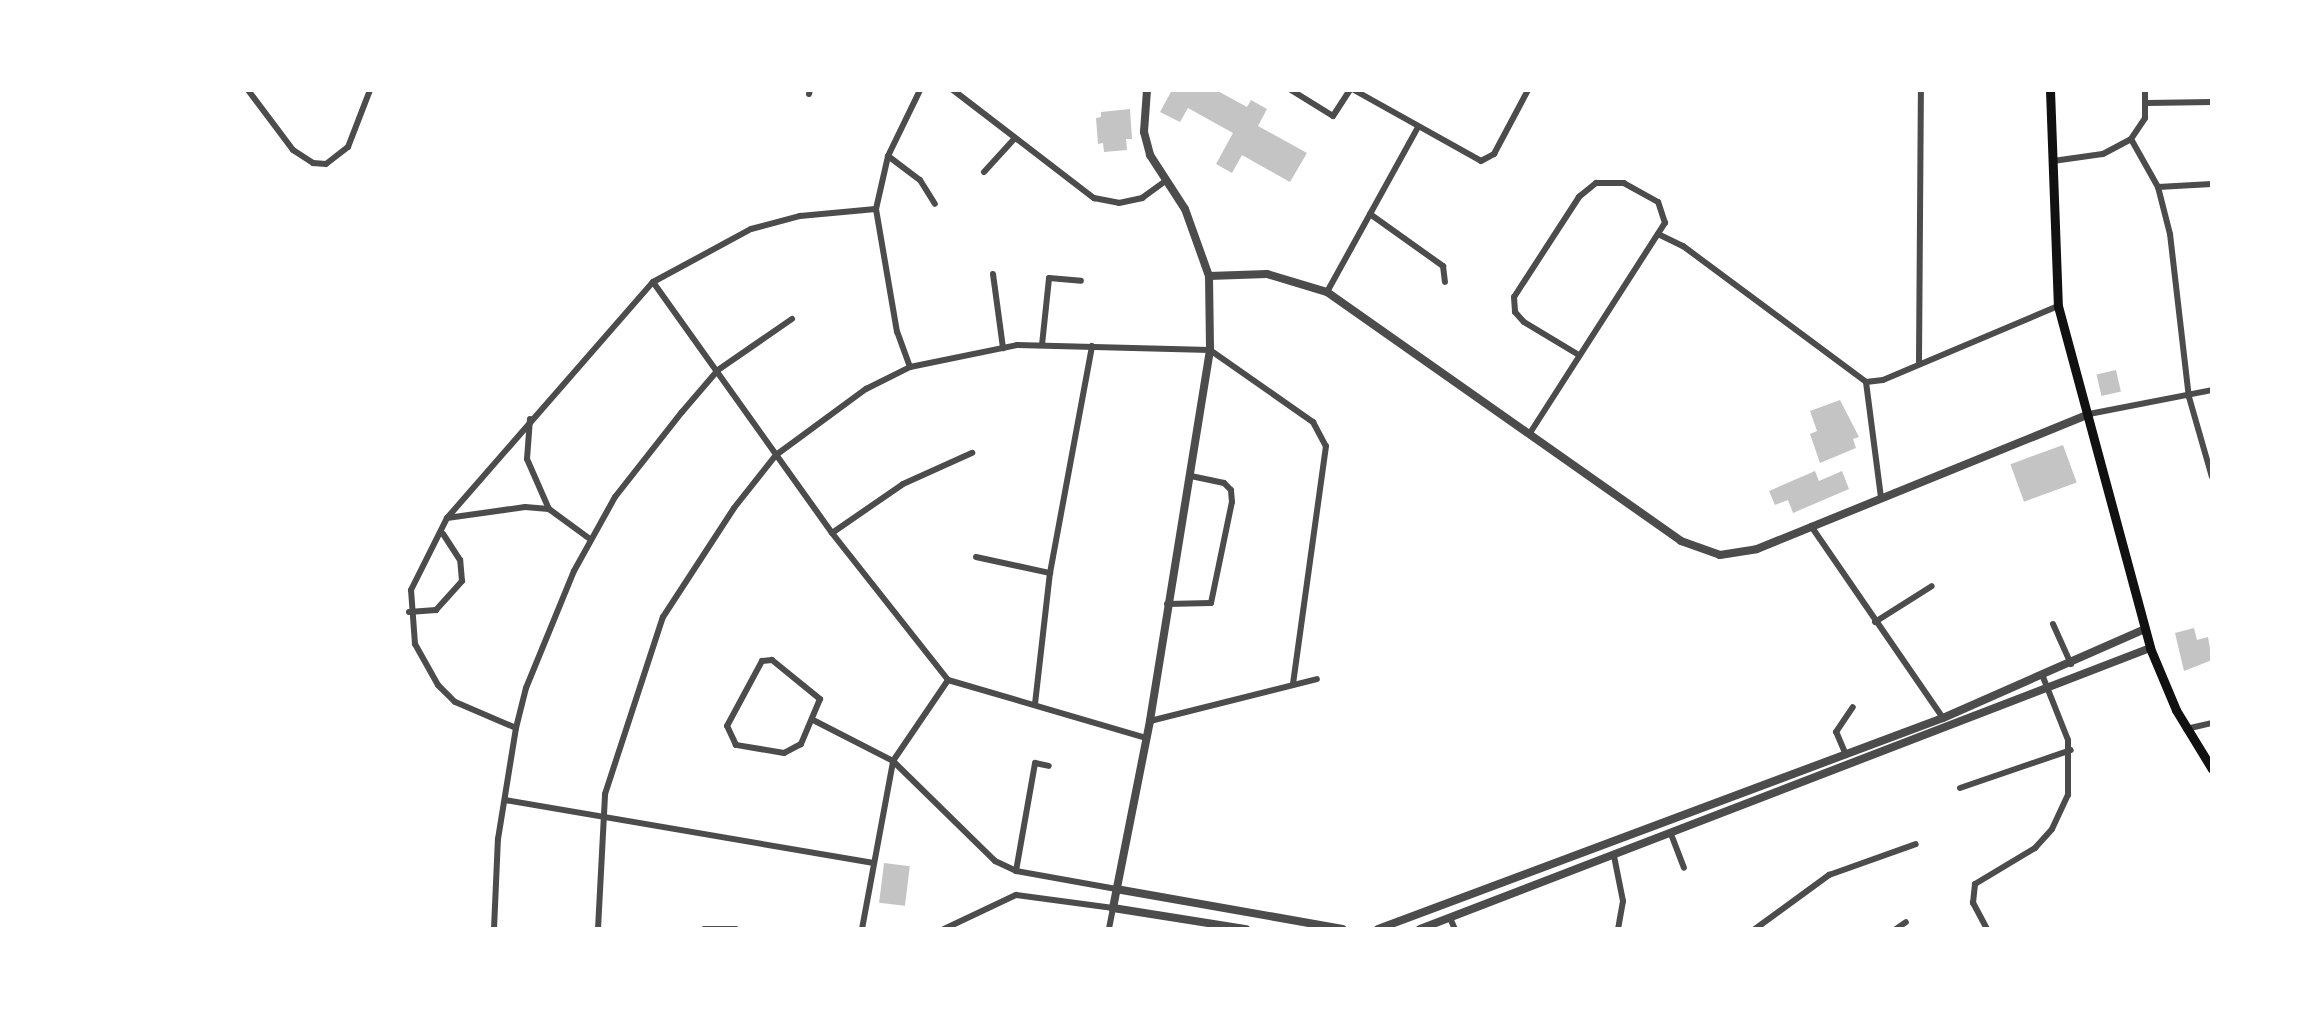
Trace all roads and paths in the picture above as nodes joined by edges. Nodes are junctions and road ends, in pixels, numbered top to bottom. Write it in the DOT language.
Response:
graph roads {
  1 [pos="248,90"];
  2 [pos="370,90"];
  3 [pos="920,90"];
  4 [pos="953,90"];
  5 [pos="1147,90"];
  6 [pos="1291,90"];
  7 [pos="1352,90"];
  8 [pos="1528,90"];
  9 [pos="1921,90"];
  10 [pos="2050,90"];
  11 [pos="2145,90"];
  12 [pos="2212,102"];
  13 [pos="2147,103"];
  14 [pos="1418,127"];
  15 [pos="1015,138"];
  16 [pos="2131,139"];
  17 [pos="888,156"];
  18 [pos="2049,161"];
  19 [pos="984,172"];
  20 [pos="1164,182"];
  21 [pos="2212,184"];
  22 [pos="2158,187"];
  23 [pos="935,204"];
  24 [pos="876,209"];
  25 [pos="1370,214"];
  26 [pos="1658,234"];
  27 [pos="993,274"];
  28 [pos="1209,276"];
  29 [pos="1081,281"];
  30 [pos="653,282"];
  31 [pos="1445,282"];
  32 [pos="1327,292"];
  33 [pos="2058,306"];
  34 [pos="792,319"];
  35 [pos="1042,345"];
  36 [pos="1092,346"];
  37 [pos="1003,348"];
  38 [pos="1210,350"];
  39 [pos="1579,355"];
  40 [pos="1919,362"];
  41 [pos="910,367"];
  42 [pos="718,370"];
  43 [pos="1866,382"];
  44 [pos="2212,390"];
  45 [pos="2189,397"];
  46 [pos="2089,414"];
  47 [pos="530,419"];
  48 [pos="1530,433"];
  49 [pos="972,453"];
  50 [pos="776,455"];
  51 [pos="1190,476"];
  52 [pos="2212,477"];
  53 [pos="1881,497"];
  54 [pos="549,509"];
  55 [pos="447,518"];
  56 [pos="1811,526"];
  57 [pos="832,533"];
  58 [pos="443,534"];
  59 [pos="590,539"];
  60 [pos="976,557"];
  61 [pos="1050,573"];
  62 [pos="1932,586"];
  63 [pos="1167,604"];
  64 [pos="409,612"];
  65 [pos="1875,622"];
  66 [pos="2053,624"];
  67 [pos="2145,629"];
  68 [pos="2150,648"];
  69 [pos="2071,664"];
  70 [pos="2043,677"];
  71 [pos="1317,679"];
  72 [pos="948,680"];
  73 [pos="1293,685"];
  74 [pos="2048,690"];
  75 [pos="1035,704"];
  76 [pos="1853,707"];
  77 [pos="1943,718"];
  78 [pos="815,721"];
  79 [pos="1150,721"];
  80 [pos="2212,723"];
  81 [pos="516,728"];
  82 [pos="1948,728"];
  83 [pos="2186,729"];
  84 [pos="1146,738"];
  85 [pos="2071,750"];
  86 [pos="1846,755"];
  87 [pos="893,761"];
  88 [pos="1826,762"];
  89 [pos="1049,766"];
  90 [pos="2212,769"];
  91 [pos="1830,773"];
  92 [pos="1960,788"];
  93 [pos="505,800"];
  94 [pos="602,821"];
  95 [pos="1671,834"];
  96 [pos="1609,843"];
  97 [pos="1916,844"];
  98 [pos="1614,856"];
  99 [pos="874,863"];
  100 [pos="1684,868"];
  101 [pos="1016,871"];
  102 [pos="1528,873"];
  103 [pos="1533,887"];
  104 [pos="1116,889"];
  105 [pos="1445,906"];
  106 [pos="1113,908"];
  107 [pos="1450,918"];
  108 [pos="1906,922"];
  109 [pos="494,929"];
  110 [pos="598,929"];
  111 [pos="704,929"];
  112 [pos="736,929"];
  113 [pos="862,929"];
  114 [pos="944,929"];
  115 [pos="1109,929"];
  116 [pos="1246,929"];
  117 [pos="1343,929"];
  118 [pos="1378,929"];
  119 [pos="1420,929"];
  120 [pos="1455,929"];
  121 [pos="1618,929"];
  122 [pos="1755,929"];
  123 [pos="1896,929"];
  124 [pos="1987,929"];
  1 -- 2 [label="street"];
  3 -- 17 [label="street"];
  4 -- 15 [label="street"];
  5 -- 20 [label="street"];
  6 -- 7 [label="street"];
  7 -- 14 [label="street"];
  8 -- 14 [label="street"];
  9 -- 40 [label="street"];
  10 -- 18 [label="main road"];
  11 -- 13 [label="street"];
  12 -- 13 [label="street"];
  13 -- 16 [label="street"];
  14 -- 25 [label="street"];
  15 -- 19 [label="street"];
  15 -- 20 [label="street"];
  16 -- 18 [label="street"];
  16 -- 22 [label="street"];
  17 -- 23 [label="street"];
  17 -- 24 [label="street"];
  18 -- 33 [label="main road"];
  20 -- 28 [label="street"];
  21 -- 22 [label="street"];
  22 -- 45 [label="street"];
  24 -- 30 [label="street"];
  24 -- 41 [label="street"];
  25 -- 31 [label="street"];
  25 -- 32 [label="street"];
  26 -- 39 [label="street"];
  26 -- 39 [label="street"];
  26 -- 43 [label="street"];
  27 -- 37 [label="street"];
  28 -- 32 [label="street"];
  28 -- 38 [label="street"];
  29 -- 35 [label="street"];
  30 -- 42 [label="street"];
  30 -- 47 [label="street"];
  32 -- 48 [label="street"];
  33 -- 40 [label="street"];
  33 -- 46 [label="main road"];
  34 -- 42 [label="street"];
  35 -- 36 [label="street"];
  35 -- 37 [label="street"];
  36 -- 38 [label="street"];
  36 -- 61 [label="street"];
  37 -- 41 [label="street"];
  38 -- 51 [label="street"];
  38 -- 73 [label="street"];
  39 -- 48 [label="street"];
  40 -- 43 [label="street"];
  41 -- 50 [label="street"];
  42 -- 50 [label="street"];
  42 -- 59 [label="street"];
  43 -- 53 [label="street"];
  44 -- 45 [label="street"];
  45 -- 46 [label="street"];
  45 -- 52 [label="street"];
  46 -- 53 [label="street"];
  46 -- 67 [label="main road"];
  47 -- 54 [label="street"];
  47 -- 55 [label="street"];
  48 -- 56 [label="street"];
  49 -- 57 [label="street"];
  50 -- 57 [label="street"];
  50 -- 94 [label="street"];
  51 -- 63 [label="street"];
  51 -- 63 [label="street"];
  53 -- 56 [label="street"];
  54 -- 55 [label="street"];
  54 -- 59 [label="street"];
  55 -- 58 [label="street"];
  56 -- 65 [label="street"];
  57 -- 72 [label="street"];
  58 -- 64 [label="street"];
  58 -- 64 [label="street"];
  59 -- 81 [label="street"];
  60 -- 61 [label="street"];
  61 -- 75 [label="street"];
  62 -- 65 [label="street"];
  63 -- 79 [label="street"];
  64 -- 81 [label="street"];
  65 -- 77 [label="street"];
  66 -- 69 [label="street"];
  67 -- 68 [label="main road"];
  67 -- 69 [label="street"];
  68 -- 74 [label="street"];
  68 -- 83 [label="main road"];
  69 -- 70 [label="street"];
  70 -- 74 [label="street"];
  70 -- 77 [label="street"];
  71 -- 73 [label="street"];
  72 -- 75 [label="street"];
  72 -- 87 [label="street"];
  73 -- 79 [label="street"];
  74 -- 82 [label="street"];
  74 -- 85 [label="street"];
  75 -- 84 [label="street"];
  76 -- 86 [label="street"];
  77 -- 82 [label="street"];
  77 -- 86 [label="street"];
  78 -- 78 [label="street"];
  78 -- 87 [label="street"];
  79 -- 84 [label="street"];
  80 -- 83 [label="street"];
  81 -- 93 [label="street"];
  82 -- 91 [label="street"];
  83 -- 90 [label="main road"];
  84 -- 104 [label="street"];
  85 -- 92 [label="street"];
  85 -- 124 [label="street"];
  86 -- 88 [label="street"];
  87 -- 99 [label="street"];
  87 -- 101 [label="street"];
  88 -- 91 [label="street"];
  88 -- 96 [label="street"];
  89 -- 101 [label="street"];
  91 -- 95 [label="street"];
  93 -- 94 [label="street"];
  93 -- 109 [label="street"];
  94 -- 99 [label="street"];
  94 -- 110 [label="street"];
  95 -- 98 [label="street"];
  95 -- 100 [label="street"];
  96 -- 98 [label="street"];
  96 -- 102 [label="street"];
  97 -- 122 [label="street"];
  98 -- 103 [label="street"];
  98 -- 121 [label="street"];
  99 -- 113 [label="street"];
  101 -- 104 [label="street"];
  102 -- 103 [label="street"];
  102 -- 105 [label="street"];
  103 -- 107 [label="street"];
  104 -- 106 [label="street"];
  104 -- 117 [label="street"];
  105 -- 107 [label="street"];
  105 -- 118 [label="street"];
  106 -- 114 [label="street"];
  106 -- 115 [label="street"];
  106 -- 116 [label="street"];
  107 -- 119 [label="street"];
  107 -- 120 [label="street"];
  108 -- 123 [label="street"];
  111 -- 112 [label="street"];
}
